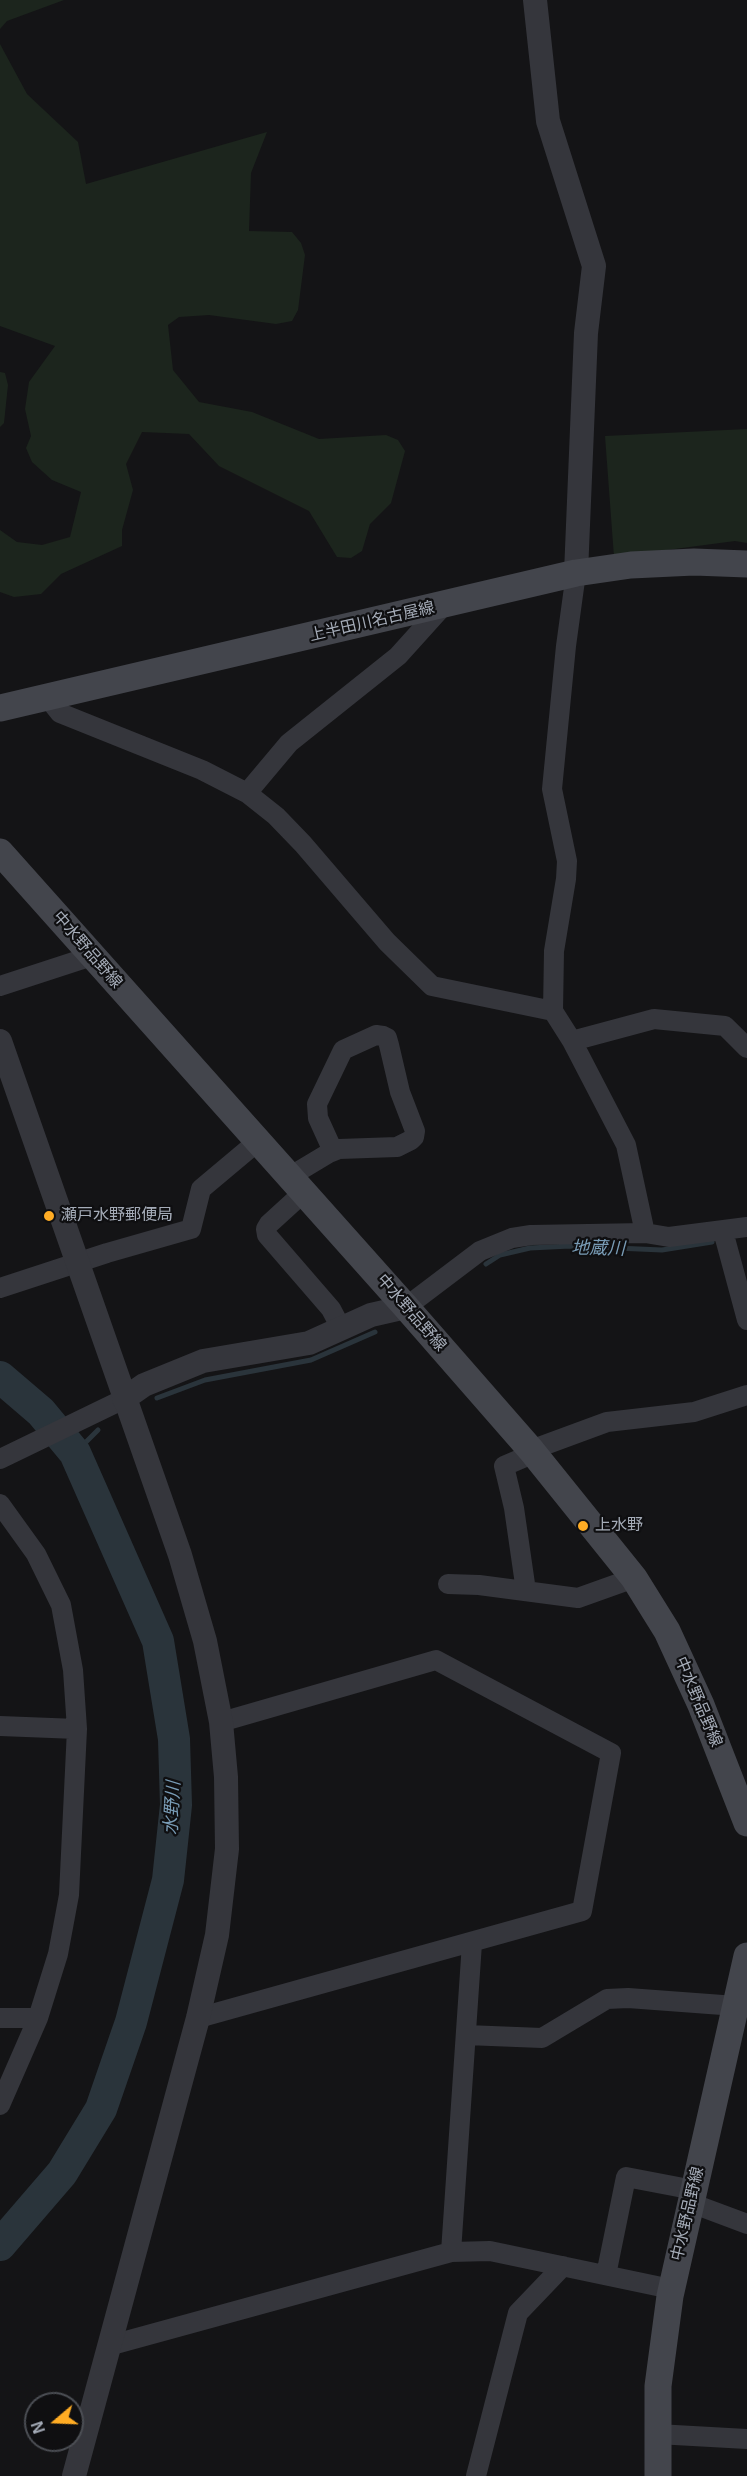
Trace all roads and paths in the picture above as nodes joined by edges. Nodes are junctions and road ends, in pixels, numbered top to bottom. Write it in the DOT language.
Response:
graph roads {
  1 [pos="536,0"];
  2 [pos="747,564"];
  3 [pos="576,573"];
  4 [pos="444,605"];
  5 [pos="48,698"];
  6 [pos="0,708"];
  7 [pos="247,794"];
  8 [pos="0,852"];
  9 [pos="92,956"];
  10 [pos="0,986"];
  11 [pos="553,1011"];
  12 [pos="0,1041"];
  13 [pos="572,1041"];
  14 [pos="747,1048"];
  15 [pos="257,1142"];
  16 [pos="333,1151"];
  17 [pos="296,1185"];
  18 [pos="747,1227"];
  19 [pos="723,1231"];
  20 [pos="645,1233"];
  21 [pos="77,1262"];
  22 [pos="0,1288"];
  23 [pos="406,1307"];
  24 [pos="747,1320"];
  25 [pos="340,1328"];
  26 [pos="747,1395"];
  27 [pos="124,1399"];
  28 [pos="531,1450"];
  29 [pos="0,1459"];
  30 [pos="0,1504"];
  31 [pos="634,1578"];
  32 [pos="448,1584"];
  33 [pos="526,1591"];
  34 [pos="221,1722"];
  35 [pos="0,1726"];
  36 [pos="77,1729"];
  37 [pos="747,1823"];
  38 [pos="472,1942"];
  39 [pos="747,1956"];
  40 [pos="736,2006"];
  41 [pos="0,2018"];
  42 [pos="38,2018"];
  43 [pos="198,2018"];
  44 [pos="466,2035"];
  45 [pos="0,2105"];
  46 [pos="692,2197"];
  47 [pos="747,2224"];
  48 [pos="451,2252"];
  49 [pos="563,2266"];
  50 [pos="606,2275"];
  51 [pos="672,2289"];
  52 [pos="108,2346"];
  53 [pos="657,2434"];
  54 [pos="747,2439"];
  55 [pos="74,2476"];
  56 [pos="476,2476"];
  57 [pos="658,2476"];
  1 -- 3 [label="street"];
  2 -- 3 [label="main road, 上半田川名古屋線"];
  3 -- 4 [label="main road, 上半田川名古屋線"];
  3 -- 11 [label="street"];
  4 -- 5 [label="main road, 上半田川名古屋線"];
  4 -- 7 [label="street"];
  5 -- 6 [label="main road, 上半田川名古屋線"];
  5 -- 7 [label="street"];
  7 -- 11 [label="street"];
  8 -- 9 [label="main road, 中水野品野線"];
  9 -- 10 [label="street"];
  9 -- 15 [label="main road, 中水野品野線"];
  11 -- 13 [label="street"];
  12 -- 21 [label="street"];
  13 -- 14 [label="street"];
  13 -- 20 [label="street"];
  15 -- 17 [label="main road, 中水野品野線"];
  15 -- 21 [label="street"];
  16 -- 16 [label="street"];
  16 -- 17 [label="street"];
  17 -- 23 [label="main road, 中水野品野線"];
  17 -- 25 [label="street"];
  18 -- 19 [label="street"];
  19 -- 20 [label="street"];
  19 -- 24 [label="street"];
  20 -- 23 [label="street"];
  21 -- 22 [label="street"];
  21 -- 27 [label="street"];
  23 -- 25 [label="street"];
  23 -- 28 [label="main road, 中水野品野線"];
  25 -- 27 [label="street"];
  26 -- 28 [label="street"];
  27 -- 29 [label="street"];
  27 -- 34 [label="street"];
  28 -- 31 [label="main road, 中水野品野線"];
  28 -- 33 [label="street"];
  30 -- 36 [label="street"];
  31 -- 33 [label="street"];
  31 -- 37 [label="main road, 中水野品野線"];
  32 -- 33 [label="street"];
  34 -- 38 [label="street"];
  34 -- 43 [label="street"];
  35 -- 36 [label="street"];
  36 -- 42 [label="street"];
  38 -- 43 [label="street"];
  38 -- 44 [label="street"];
  39 -- 40 [label="main road, 中水野品野線"];
  40 -- 44 [label="street"];
  40 -- 46 [label="main road, 中水野品野線"];
  41 -- 42 [label="street"];
  42 -- 45 [label="street"];
  43 -- 52 [label="street"];
  44 -- 48 [label="street"];
  46 -- 47 [label="street"];
  46 -- 50 [label="street"];
  46 -- 51 [label="main road, 中水野品野線"];
  48 -- 49 [label="street"];
  48 -- 52 [label="street"];
  49 -- 50 [label="street"];
  49 -- 56 [label="street"];
  50 -- 51 [label="street"];
  51 -- 53 [label="main road, 中水野品野線"];
  52 -- 55 [label="street"];
  53 -- 54 [label="street"];
  53 -- 57 [label="main road, 中水野品野線"];
}
